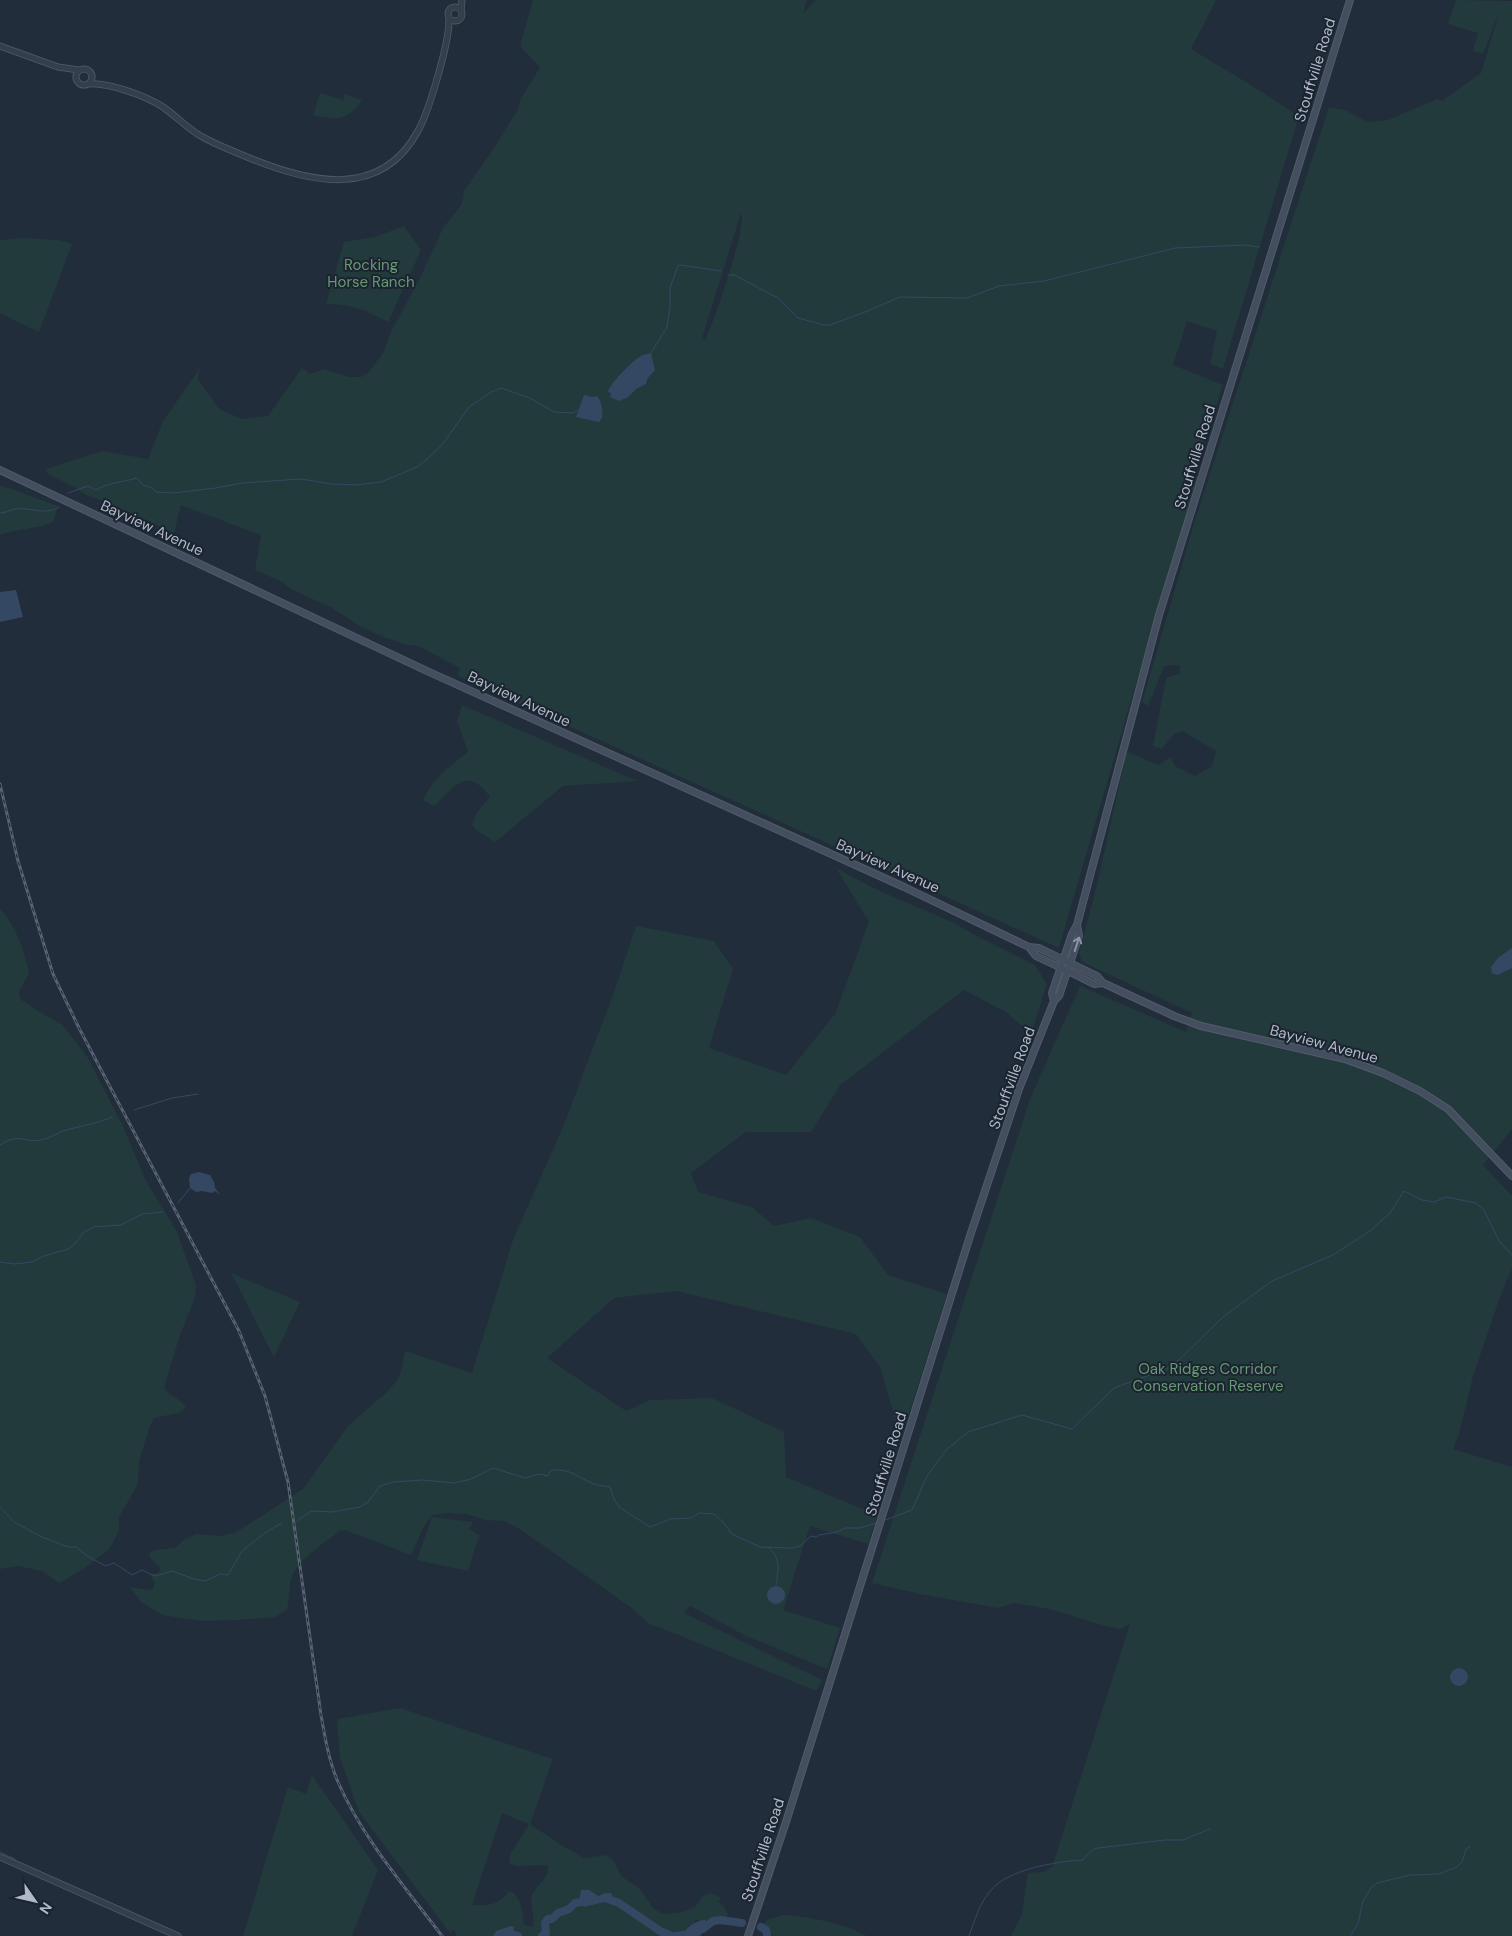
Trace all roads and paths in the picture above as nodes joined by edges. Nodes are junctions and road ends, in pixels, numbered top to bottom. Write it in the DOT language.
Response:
graph roads {
  1 [pos="457,0"];
  2 [pos="462,0"];
  3 [pos="1350,0"];
  4 [pos="452,8"];
  5 [pos="461,10"];
  6 [pos="449,18"];
  7 [pos="458,21"];
  8 [pos="446,44"];
  9 [pos="0,46"];
  10 [pos="58,67"];
  11 [pos="79,70"];
  12 [pos="92,74"];
  13 [pos="76,80"];
  14 [pos="88,84"];
  15 [pos="108,86"];
  16 [pos="0,470"];
  17 [pos="1077,925"];
  18 [pos="1029,947"];
  19 [pos="1063,960"];
  20 [pos="1070,963"];
  21 [pos="1060,968"];
  22 [pos="1068,971"];
  23 [pos="1103,983"];
  24 [pos="1054,1001"];
  25 [pos="1512,1176"];
  26 [pos="0,1857"];
  27 [pos="178,1936"];
  28 [pos="748,1936"];
  1 -- 4 [label="street"];
  2 -- 5 [label="street"];
  3 -- 17 [label="main road, Stouffville Road"];
  4 -- 5 [label="street"];
  4 -- 6 [label="street"];
  5 -- 7 [label="street"];
  6 -- 7 [label="street"];
  6 -- 8 [label="street"];
  7 -- 8 [label="street"];
  8 -- 15 [label="street"];
  9 -- 10 [label="street"];
  10 -- 11 [label="street"];
  10 -- 13 [label="street"];
  11 -- 12 [label="street"];
  11 -- 13 [label="street"];
  12 -- 14 [label="street"];
  12 -- 15 [label="street"];
  13 -- 14 [label="street"];
  14 -- 15 [label="street"];
  16 -- 18 [label="main road, Bayview Avenue"];
  17 -- 19 [label="main road, Stouffville Road"];
  20 -- 17 [label="main road, Stouffville Road, one-way"];
  18 -- 19 [label="main road, Bayview Avenue"];
  18 -- 21 [label="main road, Bayview Avenue"];
  19 -- 20 [label="main road, Bayview Avenue"];
  19 -- 21 [label="main road, Stouffville Road"];
  20 -- 22 [label="main road, Stouffville Road"];
  20 -- 23 [label="main road, Bayview Avenue"];
  21 -- 22 [label="main road, Bayview Avenue"];
  21 -- 24 [label="main road, Stouffville Road"];
  22 -- 23 [label="main road, Bayview Avenue"];
  22 -- 24 [label="main road, Stouffville Road"];
  23 -- 25 [label="main road, Bayview Avenue"];
  24 -- 28 [label="main road, Stouffville Road"];
  26 -- 27 [label="street"];
}
